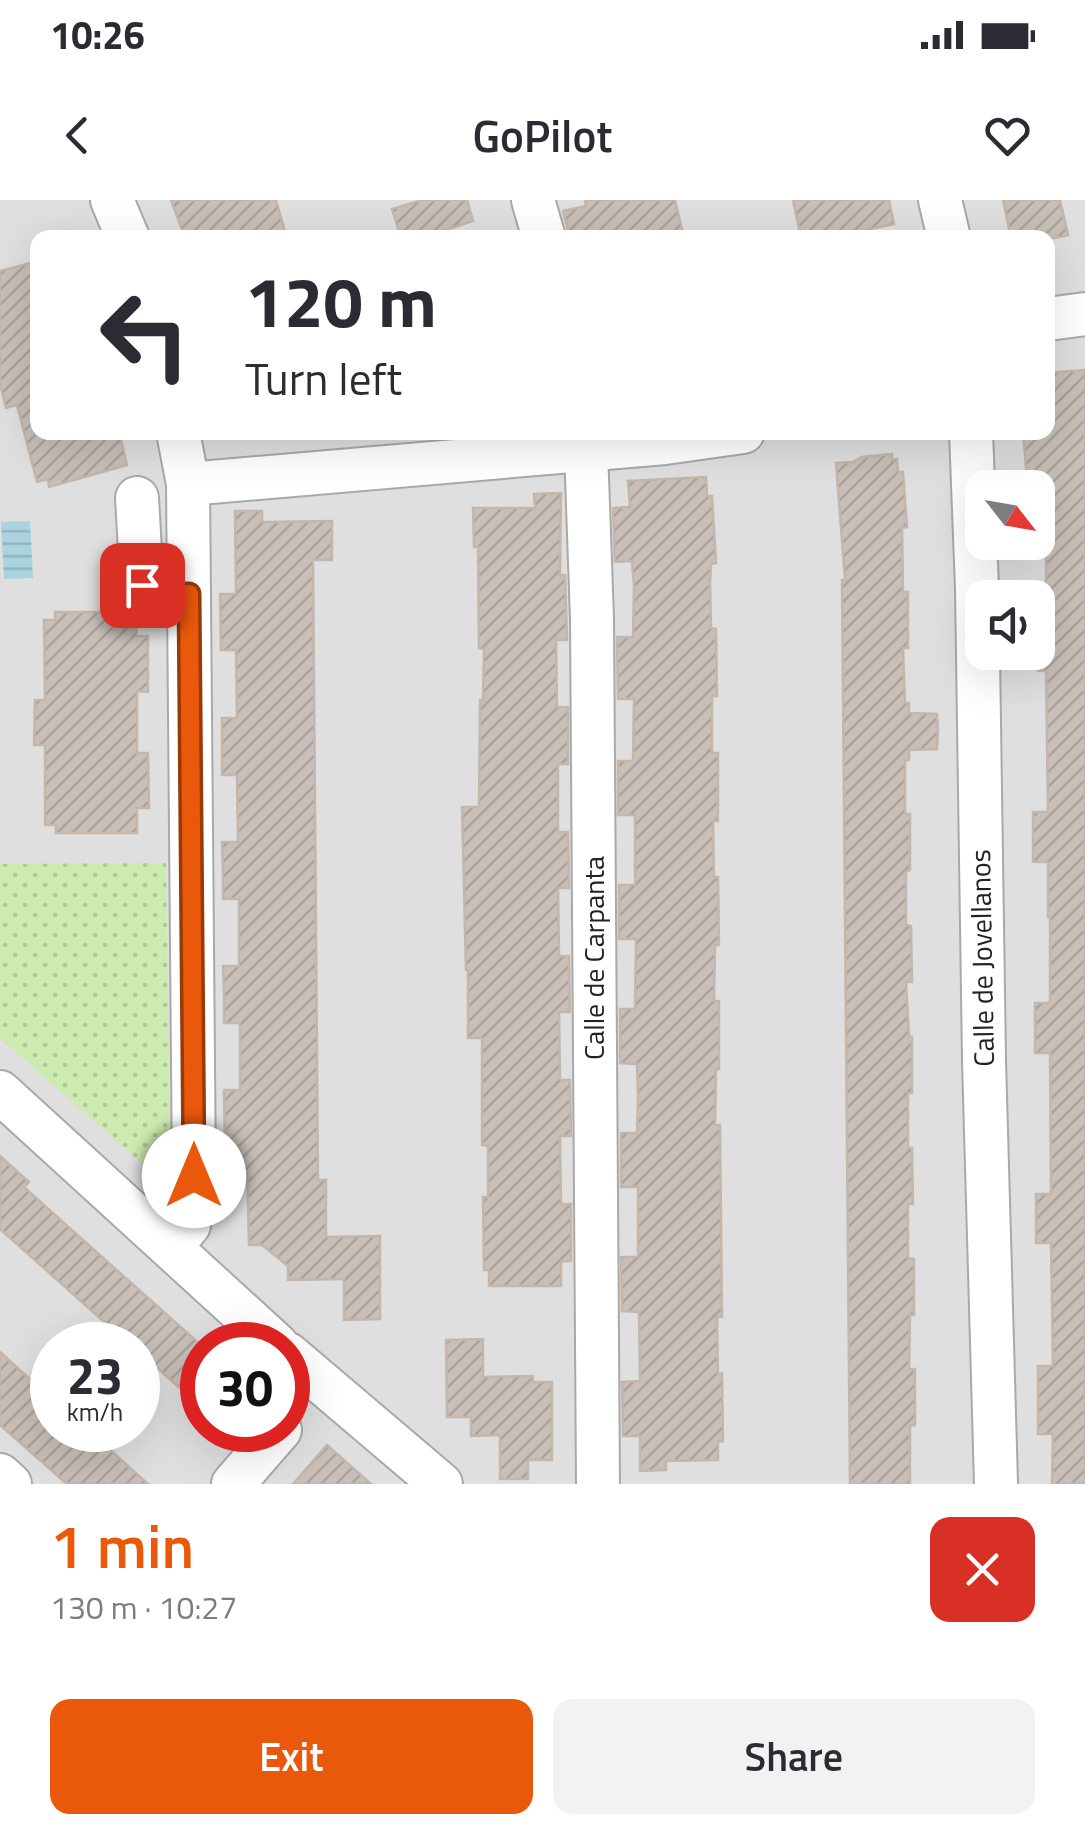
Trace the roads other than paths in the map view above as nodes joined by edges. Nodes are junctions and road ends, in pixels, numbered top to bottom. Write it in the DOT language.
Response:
graph roads {
  1 [pos="112,200"];
  2 [pos="533,200"];
  3 [pos="940,200"];
  4 [pos="125,230"];
  5 [pos="542,230"];
  6 [pos="947,230"];
  7 [pos="1085,314"];
  8 [pos="1055,318"];
  9 [pos="180,440"];
  10 [pos="686,440"];
  11 [pos="970,440"];
  12 [pos="584,441"];
  13 [pos="188,484"];
  14 [pos="138,498"];
  15 [pos="189,594"];
  16 [pos="0,1092"];
  17 [pos="172,1247"];
  18 [pos="252,1322"];
  19 [pos="310,1375"];
  20 [pos="320,1384"];
  21 [pos="310,1396"];
  22 [pos="261,1452"];
  23 [pos="0,1476"];
  24 [pos="10,1484"];
  25 [pos="233,1484"];
  26 [pos="441,1484"];
  27 [pos="598,1484"];
  28 [pos="996,1484"];
  1 -- 4 [label="street"];
  2 -- 5 [label="street"];
  3 -- 6 [label="street"];
  7 -- 8 [label="street"];
  9 -- 13 [label="street"];
  10 -- 12 [label="street"];
  11 -- 28 [label="street, Calle de Jovellanos"];
  12 -- 13 [label="street"];
  12 -- 27 [label="street, Calle de Carpanta"];
  13 -- 15 [label="street"];
  14 -- 15 [label="street"];
  15 -- 17 [label="street"];
  16 -- 17 [label="street"];
  17 -- 18 [label="street"];
  19 -- 20 [label="street"];
  20 -- 21 [label="street"];
  20 -- 26 [label="street"];
  22 -- 25 [label="street"];
  23 -- 24 [label="street"];
}
